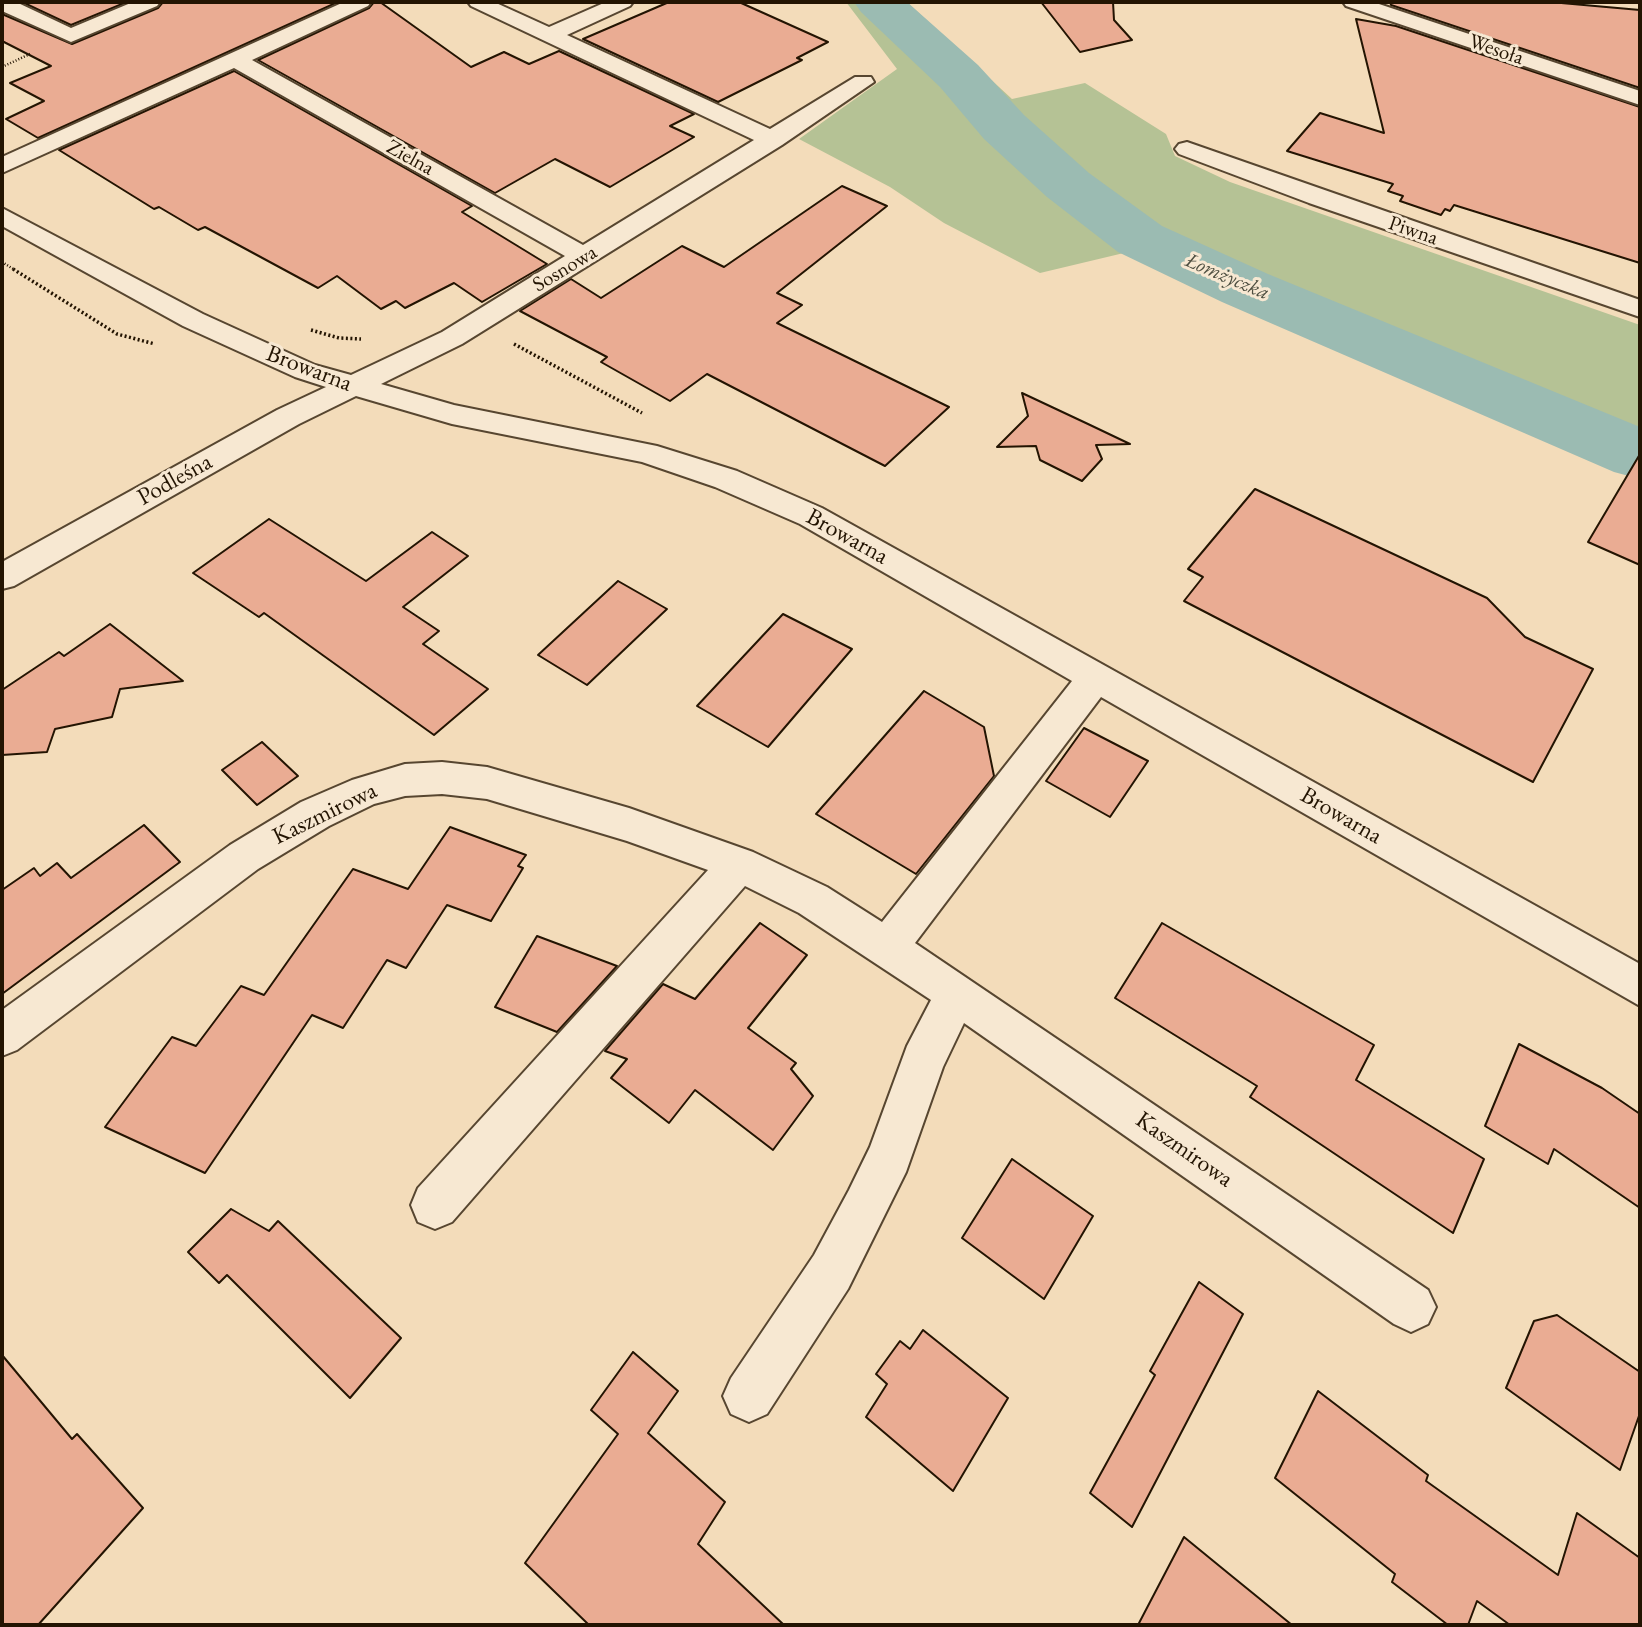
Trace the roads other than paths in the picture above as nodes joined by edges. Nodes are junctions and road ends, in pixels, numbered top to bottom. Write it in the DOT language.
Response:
graph roads {
  1 [pos="150,2"];
  2 [pos="360,2"];
  3 [pos="478,2"];
  4 [pos="623,2"];
  5 [pos="1353,2"];
  6 [pos="2,3"];
  7 [pos="550,35"];
  8 [pos="234,59"];
  9 [pos="863,82"];
  10 [pos="1640,99"];
  11 [pos="774,140"];
  12 [pos="1187,149"];
  13 [pos="2,166"];
  14 [pos="3,218"];
  15 [pos="585,257"];
  16 [pos="1640,309"];
  17 [pos="350,386"];
  18 [pos="2,577"];
  19 [pos="1096,677"];
  20 [pos="739,864"];
  21 [pos="887,948"];
  22 [pos="1640,986"];
  23 [pos="957,993"];
  24 [pos="2,1035"];
  25 [pos="435,1205"];
  26 [pos="1410,1307"];
  27 [pos="750,1396"];
  1 -- 6 [label="street"];
  2 -- 8 [label="street"];
  3 -- 7 [label="street"];
  4 -- 7 [label="street"];
  5 -- 10 [label="street, Wesoła"];
  7 -- 11 [label="street"];
  8 -- 13 [label="street"];
  8 -- 15 [label="street, Zielna"];
  9 -- 11 [label="street, Sosnowa"];
  11 -- 15 [label="street, Sosnowa"];
  12 -- 16 [label="street, Piwna"];
  14 -- 17 [label="street, Browarna"];
  15 -- 17 [label="street, Sosnowa"];
  17 -- 18 [label="street, Podleśna"];
  17 -- 19 [label="street, Browarna"];
  19 -- 21 [label="street"];
  19 -- 22 [label="street, Browarna"];
  20 -- 21 [label="street, Kaszmirowa"];
  20 -- 24 [label="street, Kaszmirowa"];
  20 -- 25 [label="street"];
  21 -- 23 [label="street, Kaszmirowa"];
  23 -- 26 [label="street, Kaszmirowa"];
  23 -- 27 [label="street"];
}
